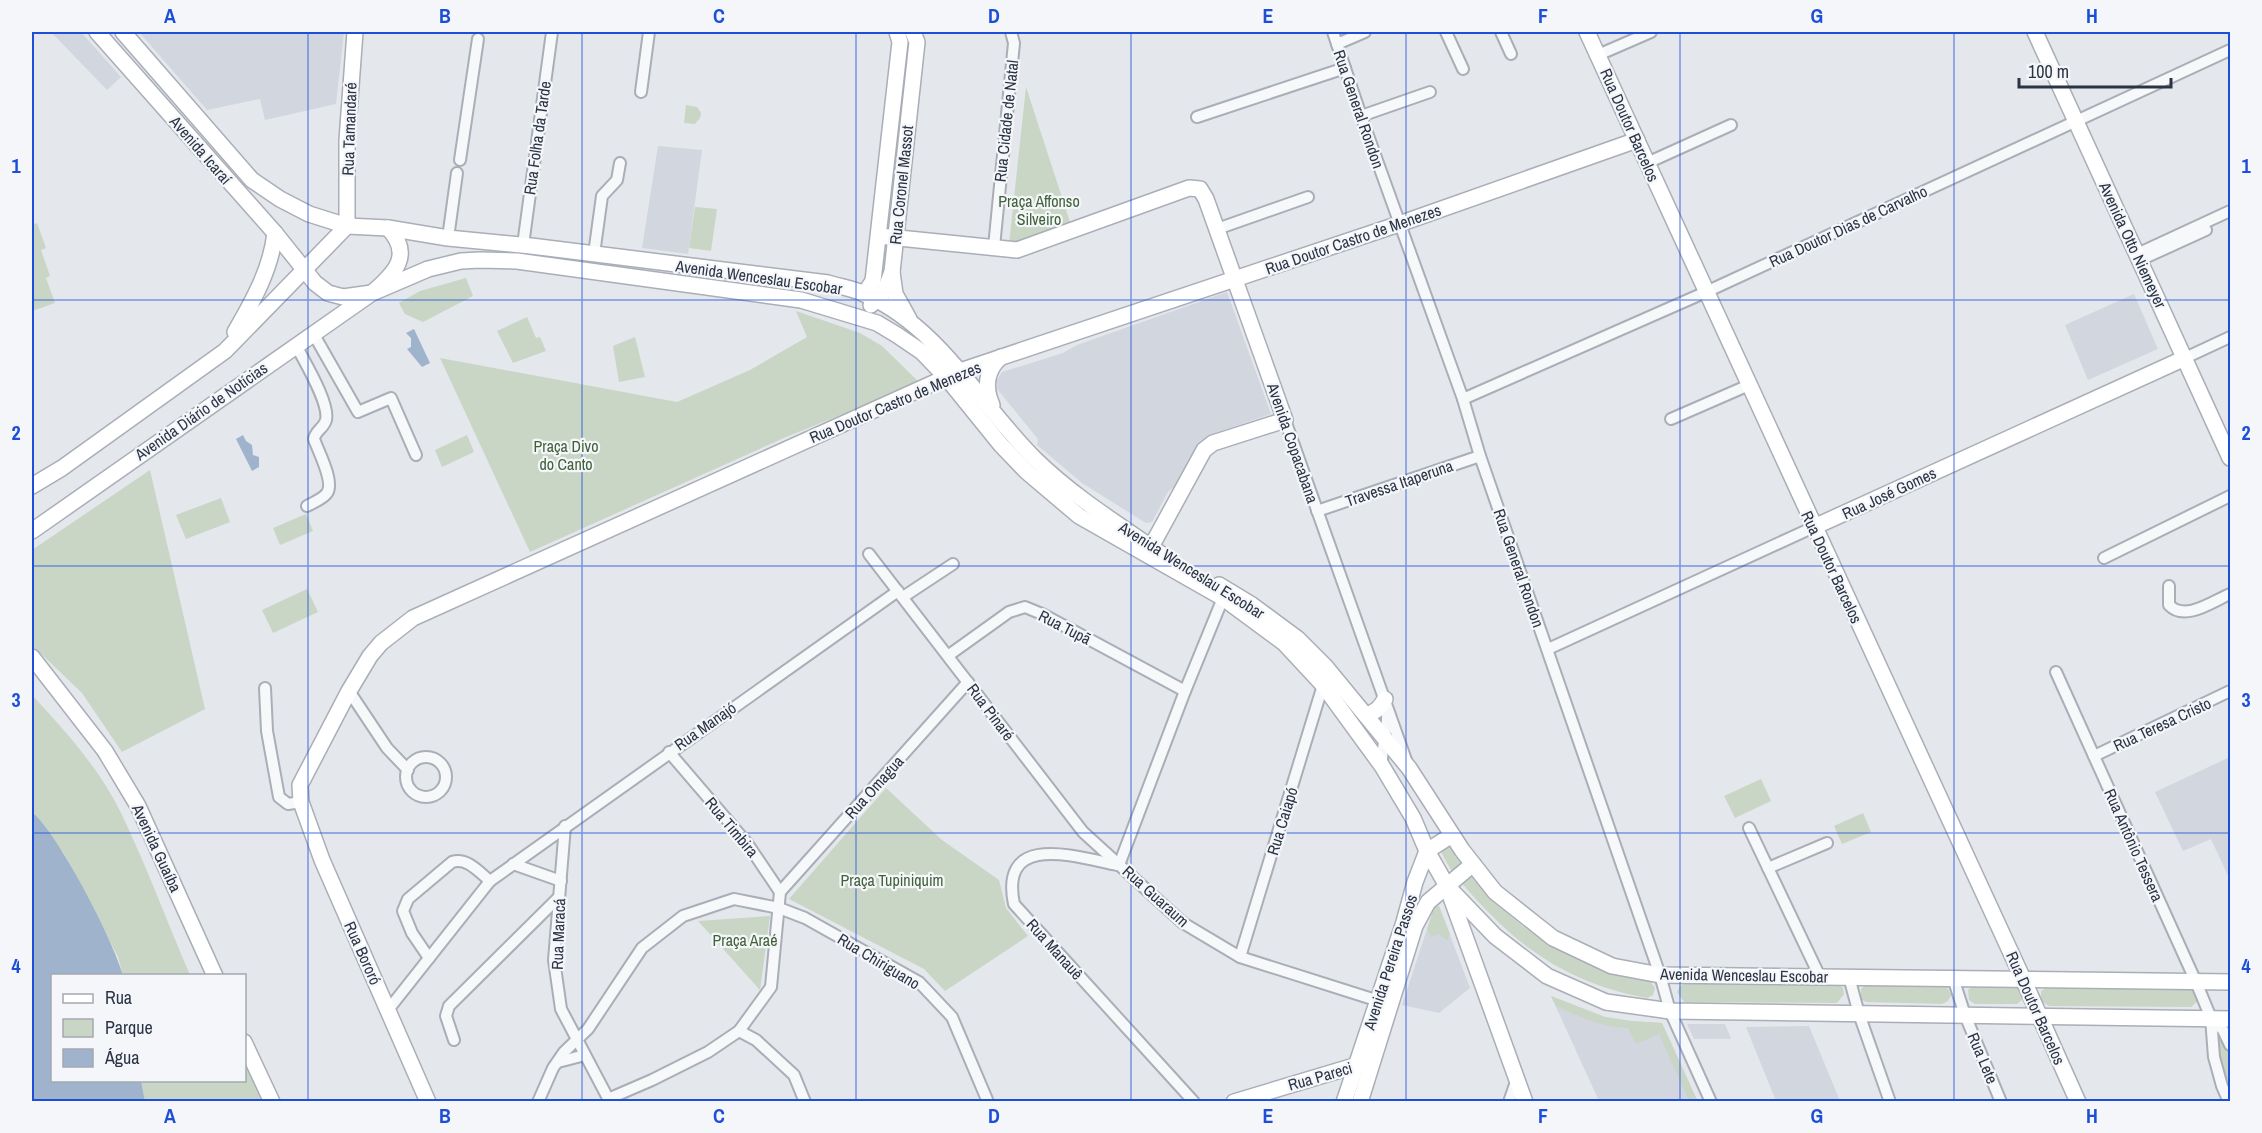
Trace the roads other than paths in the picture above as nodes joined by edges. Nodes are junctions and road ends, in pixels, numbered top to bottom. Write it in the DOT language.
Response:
graph roads {
  1 [pos="97,32"];
  2 [pos="123,32"];
  3 [pos="355,32"];
  4 [pos="552,32"];
  5 [pos="649,32"];
  6 [pos="897,32"];
  7 [pos="913,32"];
  8 [pos="1011,32"];
  9 [pos="1333,32"];
  10 [pos="1365,32"];
  11 [pos="1446,32"];
  12 [pos="1501,32"];
  13 [pos="1587,32"];
  14 [pos="1651,32"];
  15 [pos="2035,32"];
  16 [pos="478,39"];
  17 [pos="1337,44"];
  18 [pos="2230,50"];
  19 [pos="1511,54"];
  20 [pos="1598,55"];
  21 [pos="1345,68"];
  22 [pos="1463,69"];
  23 [pos="641,92"];
  24 [pos="1430,92"];
  25 [pos="1361,116"];
  26 [pos="1197,117"];
  27 [pos="2077,120"];
  28 [pos="1731,125"];
  29 [pos="1637,140"];
  30 [pos="460,160"];
  31 [pos="620,163"];
  32 [pos="1647,163"];
  33 [pos="457,173"];
  34 [pos="1308,197"];
  35 [pos="2230,211"];
  36 [pos="2230,219"];
  37 [pos="1399,224"];
  38 [pos="347,226"];
  39 [pos="388,228"];
  40 [pos="1216,228"];
  41 [pos="275,233"];
  42 [pos="879,236"];
  43 [pos="896,237"];
  44 [pos="447,238"];
  45 [pos="523,245"];
  46 [pos="994,247"];
  47 [pos="594,254"];
  48 [pos="2139,257"];
  49 [pos="305,269"];
  50 [pos="892,272"];
  51 [pos="1235,279"];
  52 [pos="1706,292"];
  53 [pos="372,293"];
  54 [pos="871,297"];
  55 [pos="846,312"];
  56 [pos="912,325"];
  57 [pos="313,333"];
  58 [pos="2230,337"];
  59 [pos="296,345"];
  60 [pos="225,351"];
  61 [pos="922,352"];
  62 [pos="1001,357"];
  63 [pos="2185,358"];
  64 [pos="953,374"];
  65 [pos="929,385"];
  66 [pos="1749,385"];
  67 [pos="1463,399"];
  68 [pos="996,414"];
  69 [pos="1671,419"];
  70 [pos="1285,420"];
  71 [pos="416,455"];
  72 [pos="1480,456"];
  73 [pos="2230,458"];
  74 [pos="32,486"];
  75 [pos="2230,496"];
  76 [pos="307,506"];
  77 [pos="1317,511"];
  78 [pos="1814,527"];
  79 [pos="32,531"];
  80 [pos="1126,544"];
  81 [pos="1151,547"];
  82 [pos="869,554"];
  83 [pos="2104,558"];
  84 [pos="953,564"];
  85 [pos="2169,586"];
  86 [pos="900,594"];
  87 [pos="2230,594"];
  88 [pos="1223,598"];
  89 [pos="1548,649"];
  90 [pos="948,655"];
  91 [pos="32,657"];
  92 [pos="32,669"];
  93 [pos="2056,672"];
  94 [pos="968,682"];
  95 [pos="1323,685"];
  96 [pos="265,688"];
  97 [pos="1185,691"];
  98 [pos="349,692"];
  99 [pos="2230,692"];
  100 [pos="1385,699"];
  101 [pos="1366,715"];
  102 [pos="88,727"];
  103 [pos="1385,737"];
  104 [pos="669,752"];
  105 [pos="2094,756"];
  106 [pos="1382,766"];
  107 [pos="1409,768"];
  108 [pos="408,770"];
  109 [pos="301,802"];
  110 [pos="565,826"];
  111 [pos="1749,828"];
  112 [pos="1452,835"];
  113 [pos="1827,843"];
  114 [pos="1427,850"];
  115 [pos="513,864"];
  116 [pos="1473,864"];
  117 [pos="1119,865"];
  118 [pos="1768,868"];
  119 [pos="490,881"];
  120 [pos="561,881"];
  121 [pos="1447,886"];
  122 [pos="780,892"];
  123 [pos="559,897"];
  124 [pos="779,908"];
  125 [pos="1409,924"];
  126 [pos="1496,936"];
  127 [pos="1240,957"];
  128 [pos="429,958"];
  129 [pos="1474,959"];
  130 [pos="215,974"];
  131 [pos="1660,975"];
  132 [pos="1820,977"];
  133 [pos="1849,977"];
  134 [pos="1953,978"];
  135 [pos="2023,979"];
  136 [pos="2196,982"];
  137 [pos="2230,982"];
  138 [pos="1384,1002"];
  139 [pos="388,1010"];
  140 [pos="1670,1011"];
  141 [pos="1859,1014"];
  142 [pos="1965,1015"];
  143 [pos="2039,1016"];
  144 [pos="2211,1018"];
  145 [pos="2230,1018"];
  146 [pos="739,1031"];
  147 [pos="454,1040"];
  148 [pos="577,1040"];
  149 [pos="2230,1045"];
  150 [pos="246,1046"];
  151 [pos="585,1055"];
  152 [pos="558,1062"];
  153 [pos="1372,1062"];
  154 [pos="1356,1065"];
  155 [pos="1517,1079"];
  156 [pos="609,1100"];
  157 [pos="272,1101"];
  158 [pos="428,1101"];
  159 [pos="538,1101"];
  160 [pos="805,1101"];
  161 [pos="988,1101"];
  162 [pos="1194,1101"];
  163 [pos="1234,1101"];
  164 [pos="1344,1101"];
  165 [pos="1360,1101"];
  166 [pos="1509,1101"];
  167 [pos="1525,1101"];
  168 [pos="1711,1101"];
  169 [pos="1890,1101"];
  170 [pos="2001,1101"];
  171 [pos="2078,1101"];
  172 [pos="2229,1101"];
  1 -- 41 [label="main road, Avenida Icaraí"];
  2 -- 38 [label="main road, Avenida Icaraí"];
  3 -- 38 [label="main road, Rua Tamandaré"];
  4 -- 45 [label="street, Rua Folha da Tarde"];
  5 -- 23 [label="street"];
  6 -- 42 [label="main road, Rua Coronel Massot"];
  7 -- 43 [label="main road, Rua Coronel Massot"];
  8 -- 46 [label="street, Rua Cidade de Natal"];
  9 -- 17 [label="street, Rua General Rondon"];
  10 -- 17 [label="street"];
  11 -- 22 [label="street"];
  12 -- 19 [label="street"];
  13 -- 20 [label="main road, Rua Doutor Barcelos"];
  14 -- 20 [label="street"];
  15 -- 27 [label="main road, Avenida Otto Niemeyer"];
  16 -- 30 [label="street"];
  17 -- 21 [label="street, Rua General Rondon"];
  18 -- 27 [label="street, Rua Doutor Dias de Carvalho"];
  20 -- 29 [label="main road, Rua Doutor Barcelos"];
  21 -- 25 [label="street, Rua General Rondon"];
  21 -- 26 [label="street"];
  24 -- 25 [label="street"];
  25 -- 37 [label="street, Rua General Rondon"];
  27 -- 48 [label="main road, Avenida Otto Niemeyer"];
  27 -- 52 [label="street, Rua Doutor Dias de Carvalho"];
  28 -- 32 [label="street"];
  29 -- 32 [label="main road, Rua Doutor Barcelos"];
  29 -- 37 [label="main road, Rua Doutor Castro de Menezes"];
  31 -- 47 [label="street"];
  32 -- 52 [label="main road, Rua Doutor Barcelos"];
  33 -- 44 [label="street"];
  34 -- 40 [label="street"];
  35 -- 48 [label="street"];
  36 -- 48 [label="street"];
  37 -- 51 [label="main road, Rua Doutor Castro de Menezes"];
  37 -- 67 [label="street, Rua General Rondon"];
  38 -- 39 [label="main road, Avenida Wenceslau Escobar"];
  38 -- 49 [label="main road, Avenida Diário de Notícias"];
  39 -- 44 [label="main road, Avenida Wenceslau Escobar"];
  39 -- 53 [label="main road"];
  40 -- 46 [label="main road, Avenida Copacabana"];
  40 -- 51 [label="main road, Avenida Copacabana"];
  41 -- 49 [label="main road, Avenida Icaraí"];
  41 -- 60 [label="main road"];
  42 -- 43 [label="main road"];
  42 -- 54 [label="main road, Rua Coronel Massot"];
  43 -- 46 [label="main road"];
  43 -- 50 [label="main road, Rua Coronel Massot"];
  44 -- 45 [label="main road, Avenida Wenceslau Escobar"];
  45 -- 47 [label="main road, Avenida Wenceslau Escobar"];
  47 -- 54 [label="main road, Avenida Wenceslau Escobar"];
  48 -- 63 [label="main road, Avenida Otto Niemeyer"];
  49 -- 53 [label="main road"];
  49 -- 60 [label="main road, Avenida Diário de Notícias"];
  50 -- 54 [label="main road, Rua Coronel Massot"];
  50 -- 56 [label="main road"];
  51 -- 62 [label="main road, Rua Doutor Castro de Menezes"];
  51 -- 70 [label="main road, Avenida Copacabana"];
  52 -- 66 [label="main road, Rua Doutor Barcelos"];
  52 -- 67 [label="street, Rua Doutor Dias de Carvalho"];
  53 -- 55 [label="main road, Avenida Wenceslau Escobar"];
  53 -- 57 [label="main road, Avenida Diário de Notícias"];
  54 -- 55 [label="main road"];
  54 -- 56 [label="main road, Avenida Wenceslau Escobar"];
  55 -- 61 [label="main road, Avenida Wenceslau Escobar"];
  56 -- 64 [label="main road, Avenida Wenceslau Escobar"];
  57 -- 59 [label="main road, Avenida Diário de Notícias"];
  57 -- 71 [label="street"];
  58 -- 63 [label="street, Rua José Gomes"];
  59 -- 76 [label="street"];
  59 -- 79 [label="main road, Avenida Diário de Notícias"];
  60 -- 74 [label="main road, Avenida Diário de Notícias"];
  61 -- 64 [label="main road, Avenida Wenceslau Escobar"];
  61 -- 65 [label="main road"];
  62 -- 64 [label="main road, Rua Doutor Castro de Menezes"];
  62 -- 68 [label="main road"];
  63 -- 73 [label="main road, Avenida Otto Niemeyer"];
  63 -- 78 [label="main road, Rua José Gomes"];
  64 -- 65 [label="main road, Rua Doutor Castro de Menezes"];
  64 -- 68 [label="main road, Avenida Wenceslau Escobar"];
  64 -- 80 [label="main road, Avenida Wenceslau Escobar"];
  65 -- 98 [label="main road, Rua Doutor Castro de Menezes"];
  66 -- 69 [label="street"];
  66 -- 78 [label="main road, Rua Doutor Barcelos"];
  67 -- 72 [label="street, Rua General Rondon"];
  68 -- 81 [label="main road, Avenida Wenceslau Escobar"];
  70 -- 77 [label="street, Avenida Copacabana"];
  70 -- 81 [label="main road"];
  72 -- 77 [label="street, Travessa Itaperuna"];
  72 -- 89 [label="street, Rua General Rondon"];
  75 -- 83 [label="street"];
  77 -- 100 [label="street, Avenida Copacabana"];
  78 -- 89 [label="street, Rua José Gomes"];
  78 -- 135 [label="main road, Rua Doutor Barcelos"];
  80 -- 81 [label="main road"];
  80 -- 88 [label="main road, Avenida Wenceslau Escobar"];
  81 -- 101 [label="main road, Avenida Wenceslau Escobar"];
  82 -- 86 [label="street, Rua Pinaré"];
  84 -- 86 [label="street, Rua Manajó"];
  85 -- 87 [label="street"];
  86 -- 90 [label="street, Rua Pinaré"];
  86 -- 104 [label="street, Rua Manajó"];
  88 -- 95 [label="main road, Avenida Wenceslau Escobar"];
  88 -- 97 [label="street, Rua Guaraum"];
  89 -- 131 [label="street, Rua General Rondon"];
  90 -- 94 [label="street, Rua Pinaré"];
  90 -- 97 [label="street, Rua Tupã"];
  91 -- 102 [label="main road, Avenida Guaíba"];
  92 -- 102 [label="main road, Avenida Guaíba"];
  93 -- 105 [label="street, Rua Antônio Tessera"];
  94 -- 117 [label="street, Rua Pinaré"];
  94 -- 122 [label="street, Rua Omagua"];
  95 -- 106 [label="main road, Avenida Wenceslau Escobar"];
  95 -- 127 [label="street, Rua Caiapó"];
  96 -- 109 [label="street"];
  97 -- 117 [label="street, Rua Guaraum"];
  98 -- 108 [label="street"];
  98 -- 109 [label="main road, Rua Doutor Castro de Menezes"];
  99 -- 105 [label="street, Rua Teresa Cristo"];
  100 -- 101 [label="main road"];
  100 -- 103 [label="street, Avenida Copacabana"];
  100 -- 107 [label="street, Avenida Copacabana"];
  101 -- 103 [label="main road, Avenida Wenceslau Escobar"];
  102 -- 130 [label="main road, Avenida Guaíba"];
  103 -- 106 [label="street, Avenida Copacabana"];
  103 -- 107 [label="main road, Avenida Wenceslau Escobar"];
  104 -- 110 [label="street, Rua Manajó"];
  104 -- 122 [label="street, Rua Timbira"];
  105 -- 136 [label="street, Rua Antônio Tessera"];
  106 -- 114 [label="main road, Avenida Wenceslau Escobar"];
  107 -- 112 [label="main road, Avenida Wenceslau Escobar"];
  109 -- 139 [label="main road, Rua Bororó"];
  110 -- 115 [label="street, Rua Manajó"];
  110 -- 120 [label="street, Rua Maracá"];
  111 -- 118 [label="street"];
  112 -- 114 [label="main road"];
  112 -- 116 [label="main road, Avenida Wenceslau Escobar"];
  113 -- 118 [label="street"];
  114 -- 121 [label="main road, Avenida Wenceslau Escobar"];
  114 -- 125 [label="main road, Avenida Pereira Passos"];
  115 -- 119 [label="street, Rua Manajó"];
  115 -- 120 [label="street"];
  116 -- 121 [label="main road, Avenida Pereira Passos"];
  116 -- 131 [label="main road, Avenida Wenceslau Escobar"];
  117 -- 127 [label="street, Rua Guaraum"];
  117 -- 162 [label="street, Rua Manauê"];
  118 -- 132 [label="street"];
  119 -- 128 [label="street, Rua Manajó"];
  119 -- 128 [label="street"];
  120 -- 123 [label="street, Rua Maracá"];
  121 -- 125 [label="main road, Avenida Pereira Passos"];
  121 -- 126 [label="main road, Avenida Wenceslau Escobar"];
  121 -- 129 [label="main road"];
  122 -- 124 [label="street"];
  123 -- 147 [label="street"];
  123 -- 148 [label="street, Rua Maracá"];
  124 -- 146 [label="street"];
  124 -- 148 [label="street"];
  124 -- 161 [label="street, Rua Chiriguano"];
  125 -- 138 [label="main road, Avenida Pereira Passos"];
  126 -- 129 [label="main road"];
  126 -- 140 [label="main road, Avenida Wenceslau Escobar"];
  127 -- 138 [label="street, Rua Guaraum"];
  128 -- 139 [label="street, Rua Manajó"];
  129 -- 155 [label="main road"];
  131 -- 132 [label="main road, Avenida Wenceslau Escobar"];
  131 -- 140 [label="street, Rua General Rondon"];
  132 -- 133 [label="main road, Avenida Wenceslau Escobar"];
  133 -- 134 [label="main road, Avenida Wenceslau Escobar"];
  133 -- 141 [label="street"];
  134 -- 135 [label="main road, Avenida Wenceslau Escobar"];
  134 -- 142 [label="street, Rua Lete"];
  135 -- 136 [label="main road, Avenida Wenceslau Escobar"];
  135 -- 143 [label="main road, Rua Doutor Barcelos"];
  136 -- 137 [label="main road, Avenida Wenceslau Escobar"];
  136 -- 144 [label="street, Rua Antônio Tessera"];
  138 -- 153 [label="main road, Avenida Pereira Passos"];
  138 -- 154 [label="main road, Avenida Pereira Passos"];
  139 -- 158 [label="main road, Rua Bororó"];
  140 -- 141 [label="main road, Avenida Wenceslau Escobar"];
  140 -- 168 [label="street, Rua General Rondon"];
  141 -- 142 [label="main road, Avenida Wenceslau Escobar"];
  141 -- 169 [label="street"];
  142 -- 143 [label="main road, Avenida Wenceslau Escobar"];
  142 -- 170 [label="street, Rua Lete"];
  143 -- 144 [label="main road, Avenida Wenceslau Escobar"];
  143 -- 171 [label="main road, Rua Doutor Barcelos"];
  144 -- 145 [label="main road, Avenida Wenceslau Escobar"];
  144 -- 149 [label="street"];
  144 -- 172 [label="street"];
  146 -- 156 [label="street"];
  146 -- 160 [label="street"];
  148 -- 151 [label="street, Rua Maracá"];
  148 -- 152 [label="street"];
  150 -- 157 [label="main road"];
  151 -- 152 [label="street"];
  151 -- 156 [label="street, Rua Maracá"];
  152 -- 159 [label="street"];
  153 -- 154 [label="main road, Rua Pareci"];
  153 -- 165 [label="main road, Avenida Pereira Passos"];
  154 -- 163 [label="main road, Rua Pareci"];
  154 -- 164 [label="main road, Avenida Pereira Passos"];
  155 -- 166 [label="street"];
  155 -- 167 [label="main road"];
}
